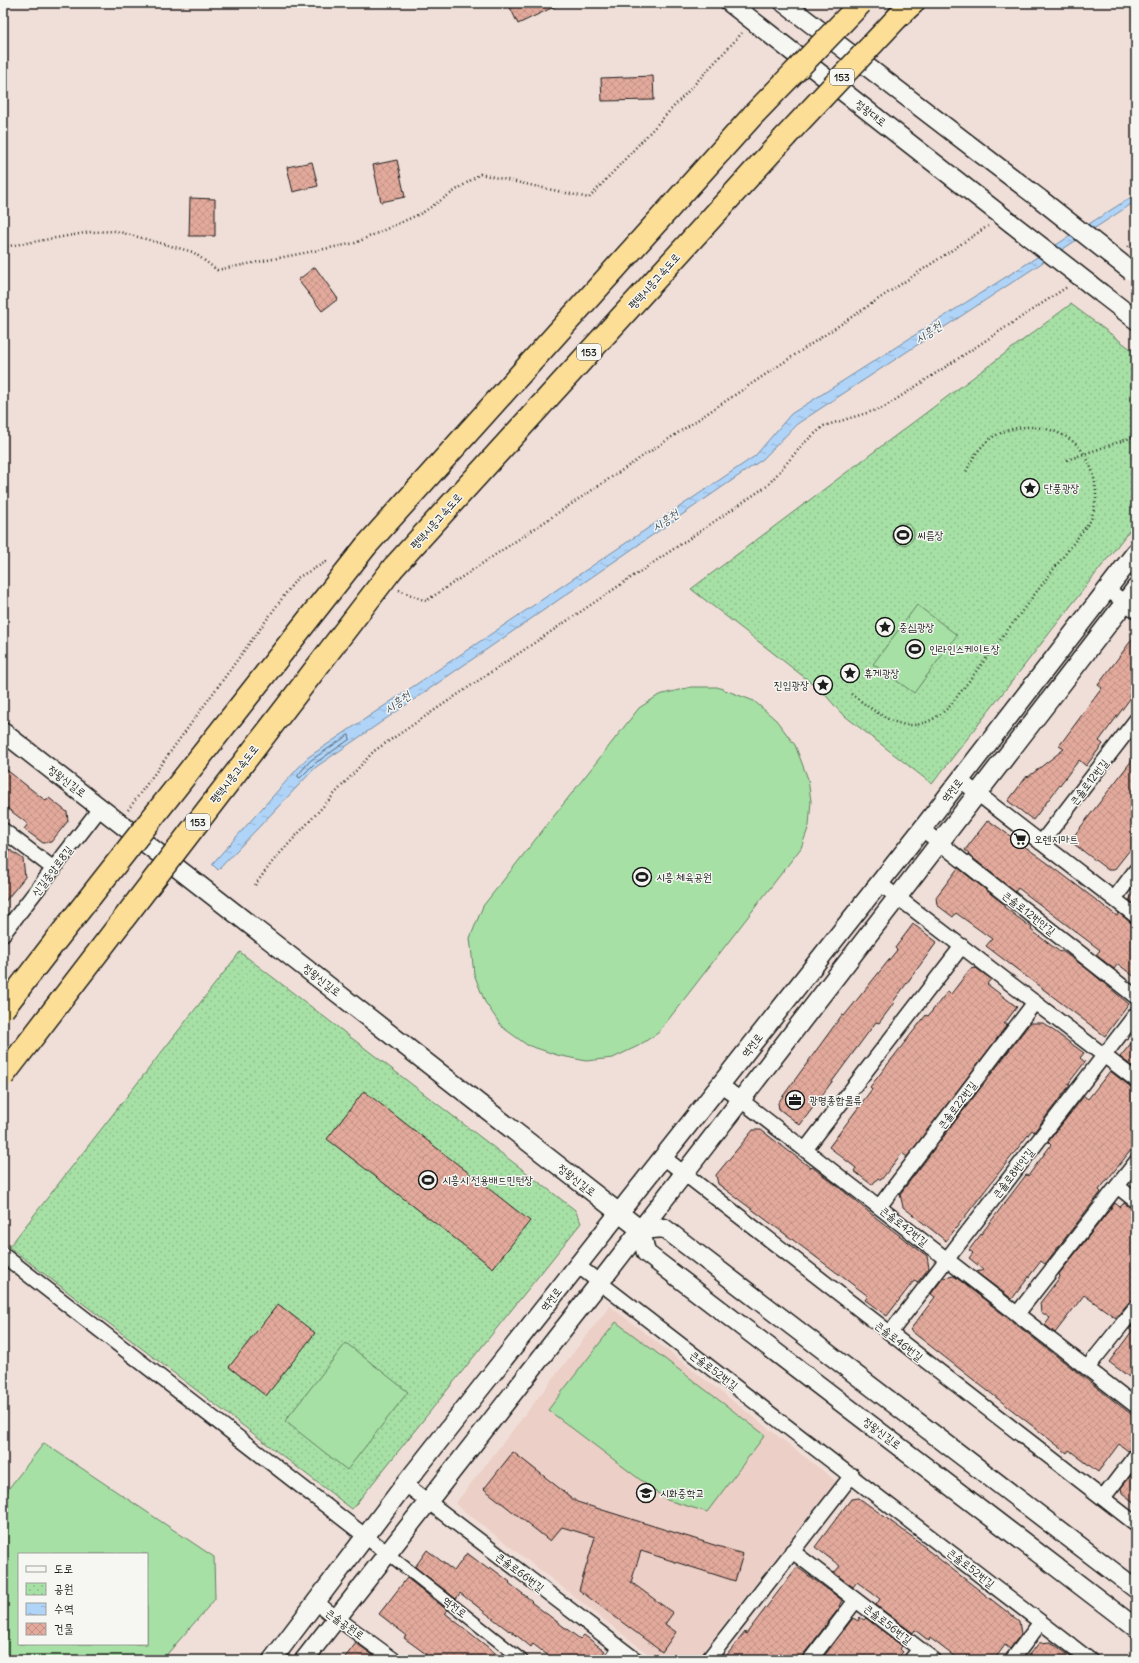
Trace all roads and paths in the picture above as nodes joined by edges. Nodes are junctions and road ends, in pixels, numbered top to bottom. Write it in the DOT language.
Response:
graph roads {
  1 [pos="730,3"];
  2 [pos="784,3"];
  3 [pos="861,3"];
  4 [pos="905,10"];
  5 [pos="753,21"];
  6 [pos="1007,220"];
  7 [pos="1136,242"];
  8 [pos="3,247"];
  9 [pos="1123,250"];
  10 [pos="1134,273"];
  11 [pos="1072,283"];
  12 [pos="1136,320"];
  13 [pos="1136,436"];
  14 [pos="1084,454"];
  15 [pos="1067,460"];
  16 [pos="965,474"];
  17 [pos="1136,552"];
  18 [pos="333,565"];
  19 [pos="1136,588"];
  20 [pos="1108,589"];
  21 [pos="398,590"];
  22 [pos="1131,606"];
  23 [pos="851,694"];
  24 [pos="1136,720"];
  25 [pos="3,732"];
  26 [pos="960,780"];
  27 [pos="977,793"];
  28 [pos="101,807"];
  29 [pos="120,822"];
  30 [pos="922,829"];
  31 [pos="3,830"];
  32 [pos="939,842"];
  33 [pos="1041,843"];
  34 [pos="54,869"];
  35 [pos="1136,870"];
  36 [pos="880,883"];
  37 [pos="255,885"];
  38 [pos="897,897"];
  39 [pos="1114,899"];
  40 [pos="1136,916"];
  41 [pos="3,934"];
  42 [pos="962,946"];
  43 [pos="1136,997"];
  44 [pos="1035,1002"];
  45 [pos="3,1009"];
  46 [pos="1136,1014"];
  47 [pos="1104,1055"];
  48 [pos="3,1076"];
  49 [pos="1136,1080"];
  50 [pos="720,1084"];
  51 [pos="740,1100"];
  52 [pos="805,1150"];
  53 [pos="663,1157"];
  54 [pos="1136,1162"];
  55 [pos="684,1174"];
  56 [pos="1117,1186"];
  57 [pos="1136,1201"];
  58 [pos="879,1207"];
  59 [pos="619,1212"];
  60 [pos="641,1230"];
  61 [pos="3,1255"];
  62 [pos="946,1259"];
  63 [pos="577,1265"];
  64 [pos="600,1282"];
  65 [pos="1136,1307"];
  66 [pos="1017,1314"];
  67 [pos="890,1333"];
  68 [pos="1087,1368"];
  69 [pos="1136,1406"];
  70 [pos="1136,1455"];
  71 [pos="852,1475"];
  72 [pos="405,1484"];
  73 [pos="1103,1498"];
  74 [pos="428,1501"];
  75 [pos="1136,1524"];
  76 [pos="366,1537"];
  77 [pos="792,1551"];
  78 [pos="387,1553"];
  79 [pos="1136,1589"];
  80 [pos="856,1600"];
  81 [pos="315,1602"];
  82 [pos="336,1617"];
  83 [pos="1041,1622"];
  84 [pos="1136,1628"];
  85 [pos="619,1647"];
  86 [pos="915,1654"];
  87 [pos="272,1660"];
  88 [pos="304,1660"];
  89 [pos="394,1660"];
  90 [pos="522,1660"];
  91 [pos="609,1660"];
  92 [pos="636,1660"];
  93 [pos="708,1660"];
  94 [pos="810,1660"];
  95 [pos="934,1660"];
  96 [pos="1012,1660"];
  97 [pos="1090,1660"];
  1 -- 5 [label="street, 정왕대로"];
  2 -- 10 [label="street, bridge"];
  3 -- 45 [label="highway, bridge"];
  4 -- 48 [label="highway, 평택시흥고속도로 / 153, bridge"];
  5 -- 6 [label="street, 정왕대로"];
  5 -- 8 [label="path"];
  6 -- 12 [label="street, 정왕대로, bridge"];
  6 -- 21 [label="path"];
  7 -- 9 [label="path"];
  11 -- 37 [label="path"];
  13 -- 14 [label="path"];
  14 -- 15 [label="path"];
  14 -- 16 [label="path"];
  14 -- 23 [label="path"];
  17 -- 20 [label="street, 역전로"];
  18 -- 29 [label="path"];
  19 -- 22 [label="street, 역전로"];
  20 -- 22 [label="street"];
  20 -- 26 [label="street, 역전로"];
  22 -- 27 [label="street, 역전로"];
  24 -- 33 [label="street, 큰솔로12번길"];
  25 -- 28 [label="street, 정왕신길로"];
  26 -- 27 [label="street"];
  26 -- 30 [label="street, 역전로"];
  27 -- 32 [label="street, 역전로"];
  27 -- 33 [label="street"];
  28 -- 29 [label="street, 정왕신길로"];
  28 -- 34 [label="street, 신길중앙로8길"];
  29 -- 59 [label="street, 정왕신길로"];
  30 -- 32 [label="street, 큰솔로12번안길"];
  30 -- 36 [label="street, 역전로"];
  31 -- 34 [label="street"];
  32 -- 38 [label="street, 역전로"];
  32 -- 43 [label="street, 큰솔로12번안길"];
  33 -- 39 [label="street"];
  34 -- 41 [label="street, 신길중앙로8길"];
  35 -- 39 [label="street"];
  36 -- 38 [label="street"];
  36 -- 50 [label="street, 역전로"];
  38 -- 42 [label="street"];
  38 -- 51 [label="street, 역전로"];
  39 -- 40 [label="street"];
  42 -- 44 [label="street"];
  42 -- 52 [label="street"];
  44 -- 47 [label="street"];
  44 -- 58 [label="street, 큰솔로22번길"];
  46 -- 47 [label="street, 큰솔로8번안길"];
  47 -- 49 [label="street"];
  47 -- 62 [label="street, 큰솔로8번안길"];
  50 -- 51 [label="street, 큰솔로42번길"];
  50 -- 53 [label="street, 역전로"];
  51 -- 52 [label="street, 큰솔로42번길"];
  51 -- 55 [label="street, 역전로"];
  52 -- 58 [label="street, 큰솔로42번길"];
  53 -- 55 [label="street, 큰솔로46번길"];
  53 -- 59 [label="street, 역전로"];
  54 -- 56 [label="street"];
  55 -- 60 [label="street, 역전로"];
  55 -- 67 [label="street, 큰솔로46번길"];
  56 -- 57 [label="street"];
  56 -- 66 [label="street"];
  58 -- 62 [label="street, 큰솔로42번길"];
  59 -- 60 [label="street, 정왕신길로"];
  59 -- 63 [label="street, 역전로"];
  60 -- 64 [label="street, 역전로"];
  60 -- 79 [label="street"];
  60 -- 84 [label="street, 정왕신길로"];
  61 -- 76 [label="street"];
  62 -- 66 [label="street, 큰솔로42번길"];
  62 -- 67 [label="street, 큰솔로8번안길"];
  63 -- 64 [label="street, 큰솔로52번길"];
  63 -- 72 [label="street, 역전로"];
  64 -- 71 [label="street, 큰솔로52번길"];
  64 -- 74 [label="street, 역전로"];
  65 -- 68 [label="street"];
  66 -- 68 [label="street, 큰솔로42번길"];
  67 -- 73 [label="street, 큰솔로46번길"];
  68 -- 69 [label="street, 큰솔로42번길"];
  70 -- 73 [label="street"];
  71 -- 77 [label="street"];
  71 -- 83 [label="street, 큰솔로52번길"];
  72 -- 74 [label="street, 큰솔로66번길"];
  72 -- 76 [label="street, 역전로"];
  73 -- 75 [label="street, 큰솔로46번길"];
  74 -- 78 [label="street, 역전로"];
  74 -- 85 [label="street, 큰솔로66번길"];
  76 -- 78 [label="street, 역전로"];
  76 -- 81 [label="street, 역전로"];
  77 -- 80 [label="street, 큰솔로56번길"];
  77 -- 93 [label="street"];
  78 -- 82 [label="street, 역전로"];
  78 -- 90 [label="street, 역전로"];
  80 -- 86 [label="street, 큰솔로56번길"];
  80 -- 94 [label="street, 큰솔로56번길"];
  81 -- 82 [label="street, 큰솔공원로"];
  81 -- 87 [label="street, 역전로"];
  82 -- 88 [label="street, 역전로"];
  82 -- 89 [label="street, 큰솔공원로"];
  83 -- 96 [label="street"];
  83 -- 97 [label="street, 큰솔로52번길"];
  85 -- 91 [label="street"];
  85 -- 92 [label="street, 큰솔로66번길"];
  86 -- 95 [label="street, 큰솔로56번길"];
}
